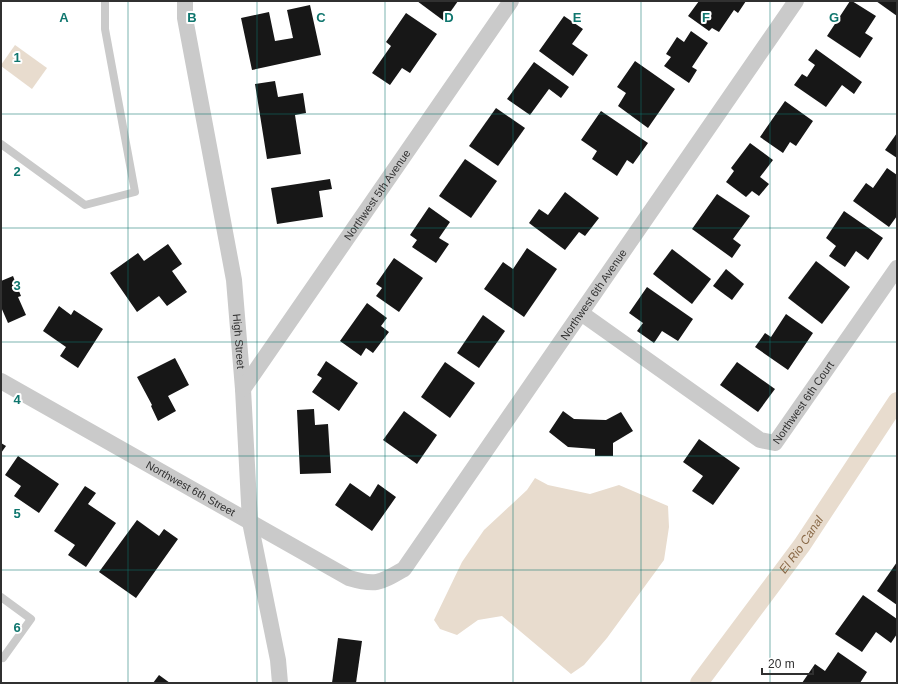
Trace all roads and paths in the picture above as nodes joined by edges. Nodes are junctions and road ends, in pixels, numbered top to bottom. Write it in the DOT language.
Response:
graph roads {
  1 [pos="105,1"];
  2 [pos="185,1"];
  3 [pos="511,1"];
  4 [pos="796,1"];
  5 [pos="1,144"];
  6 [pos="897,268"];
  7 [pos="581,313"];
  8 [pos="1,381"];
  9 [pos="243,389"];
  10 [pos="250,522"];
  11 [pos="384,581"];
  12 [pos="1,597"];
  13 [pos="2,658"];
  14 [pos="280,683"];
  1 -- 5 [label="lane"];
  2 -- 9 [label="street, High Street"];
  3 -- 9 [label="street, Northwest 5th Avenue"];
  4 -- 7 [label="street, Northwest 6th Avenue"];
  6 -- 7 [label="street, Northwest 6th Court"];
  7 -- 11 [label="street, Northwest 6th Avenue"];
  8 -- 10 [label="street, Northwest 6th Street"];
  9 -- 10 [label="street, High Street"];
  10 -- 11 [label="street, Northwest 6th Street"];
  10 -- 14 [label="street, High Street"];
  12 -- 13 [label="lane"];
}
